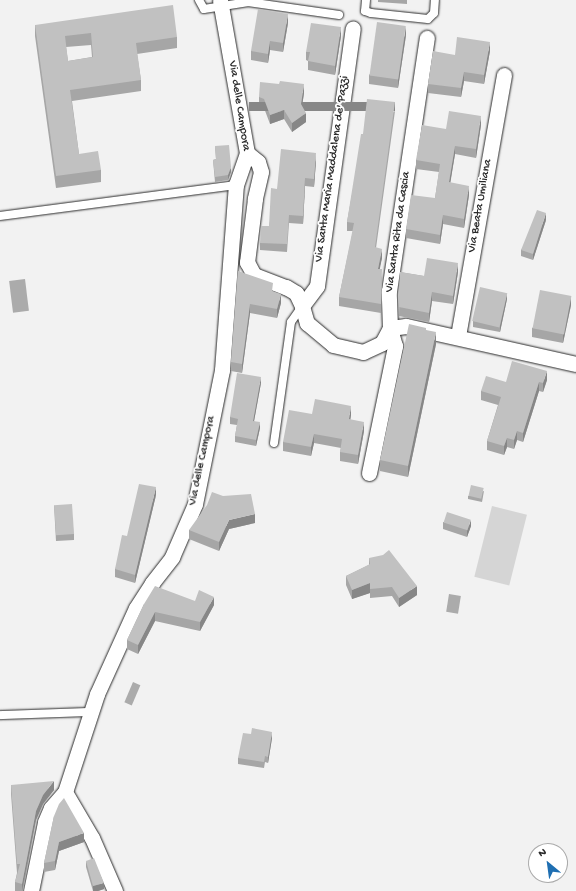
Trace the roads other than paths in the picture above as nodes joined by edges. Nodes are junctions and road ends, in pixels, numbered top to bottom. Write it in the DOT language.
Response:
graph roads {
  1 [pos="199,0"];
  2 [pos="366,0"];
  3 [pos="435,0"];
  4 [pos="221,3"];
  5 [pos="339,16"];
  6 [pos="353,28"];
  7 [pos="427,38"];
  8 [pos="504,75"];
  9 [pos="247,153"];
  10 [pos="236,185"];
  11 [pos="0,216"];
  12 [pos="302,306"];
  13 [pos="390,328"];
  14 [pos="458,336"];
  15 [pos="576,364"];
  16 [pos="274,443"];
  17 [pos="369,473"];
  18 [pos="91,712"];
  19 [pos="0,715"];
  20 [pos="65,792"];
  21 [pos="32,891"];
  22 [pos="115,891"];
  1 -- 4 [label="lane"];
  2 -- 3 [label="lane"];
  4 -- 5 [label="lane"];
  4 -- 9 [label="street, Via delle Campora"];
  6 -- 12 [label="street, Via Santa Maria Maddalena de' Pazzi"];
  7 -- 13 [label="street, Via Santa Rita da Cascia"];
  8 -- 14 [label="street, Via Beata Umiliana"];
  9 -- 10 [label="street, Via delle Campora"];
  9 -- 12 [label="street"];
  10 -- 11 [label="lane"];
  10 -- 18 [label="street, Via delle Campora"];
  12 -- 13 [label="street"];
  12 -- 16 [label="lane"];
  13 -- 14 [label="street"];
  13 -- 17 [label="street, Via Santa Rita da Cascia"];
  14 -- 15 [label="street"];
  18 -- 19 [label="lane"];
  18 -- 20 [label="street, Via delle Campora"];
  20 -- 21 [label="street, Via delle Campora"];
  20 -- 22 [label="street"];
}
